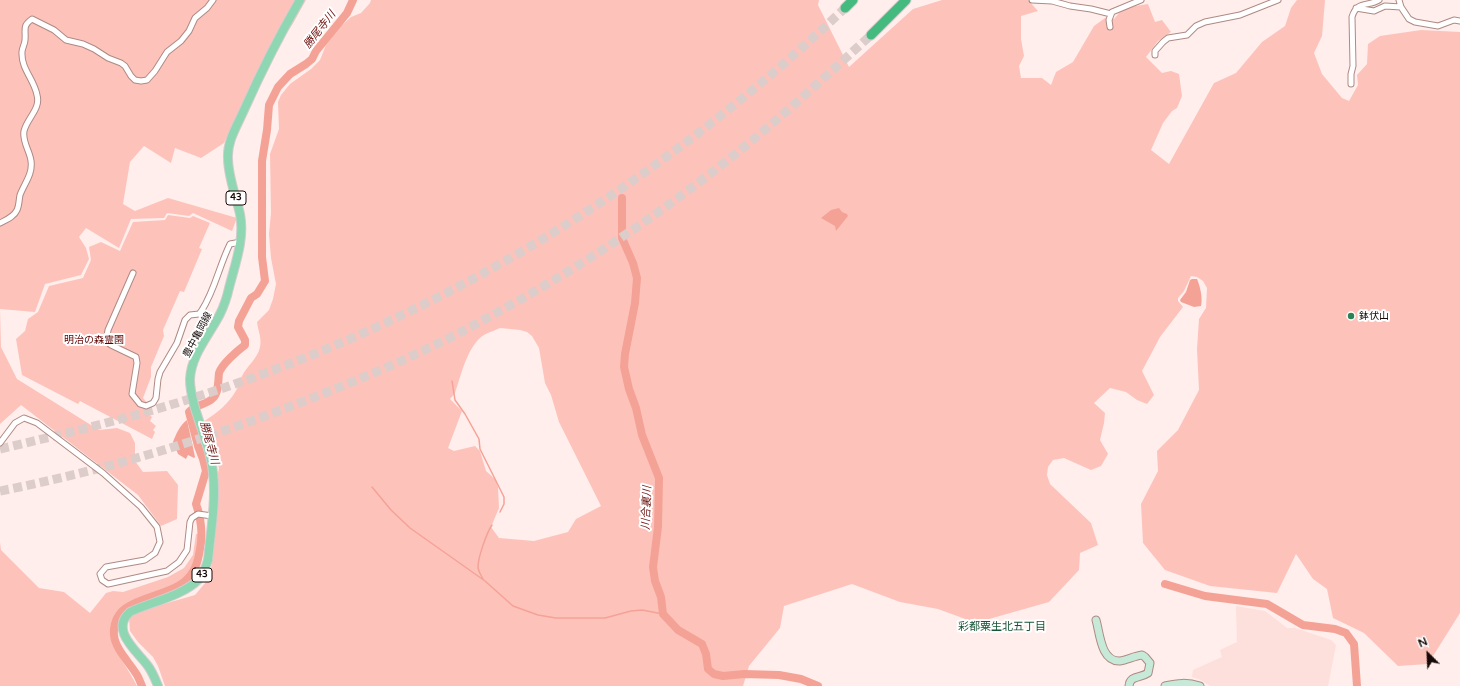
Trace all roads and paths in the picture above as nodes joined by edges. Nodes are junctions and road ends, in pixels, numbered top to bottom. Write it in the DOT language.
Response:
graph roads {
  1 [pos="212,0"];
  2 [pos="300,0"];
  3 [pos="853,0"];
  4 [pos="906,0"];
  5 [pos="1032,0"];
  6 [pos="1141,0"];
  7 [pos="1259,0"];
  8 [pos="1278,0"];
  9 [pos="1379,0"];
  10 [pos="1399,0"];
  11 [pos="1262,6"];
  12 [pos="1401,7"];
  13 [pos="845,8"];
  14 [pos="1356,8"];
  15 [pos="1111,14"];
  16 [pos="1460,21"];
  17 [pos="1110,27"];
  18 [pos="872,35"];
  19 [pos="1155,55"];
  20 [pos="1351,84"];
  21 [pos="0,223"];
  22 [pos="241,242"];
  23 [pos="133,272"];
  24 [pos="0,443"];
  25 [pos="208,515"];
  26 [pos="1096,620"];
  27 [pos="158,686"];
  28 [pos="1129,686"];
  29 [pos="1165,686"];
  30 [pos="1200,686"];
  1 -- 21 [label="street"];
  2 -- 22 [label="main road, 豊中亀岡線 / 43"];
  3 -- 13 [label="highway"];
  4 -- 18 [label="highway"];
  5 -- 15 [label="street"];
  6 -- 15 [label="street"];
  7 -- 11 [label="street"];
  8 -- 11 [label="street"];
  9 -- 14 [label="street"];
  10 -- 12 [label="street"];
  11 -- 19 [label="street"];
  12 -- 14 [label="street"];
  12 -- 16 [label="street"];
  14 -- 20 [label="street"];
  15 -- 17 [label="street"];
  22 -- 23 [label="street"];
  22 -- 25 [label="main road, 豊中亀岡線 / 43"];
  24 -- 25 [label="street"];
  25 -- 27 [label="main road, 豊中亀岡線 / 43"];
  26 -- 28 [label="street"];
  29 -- 30 [label="street"];
}
